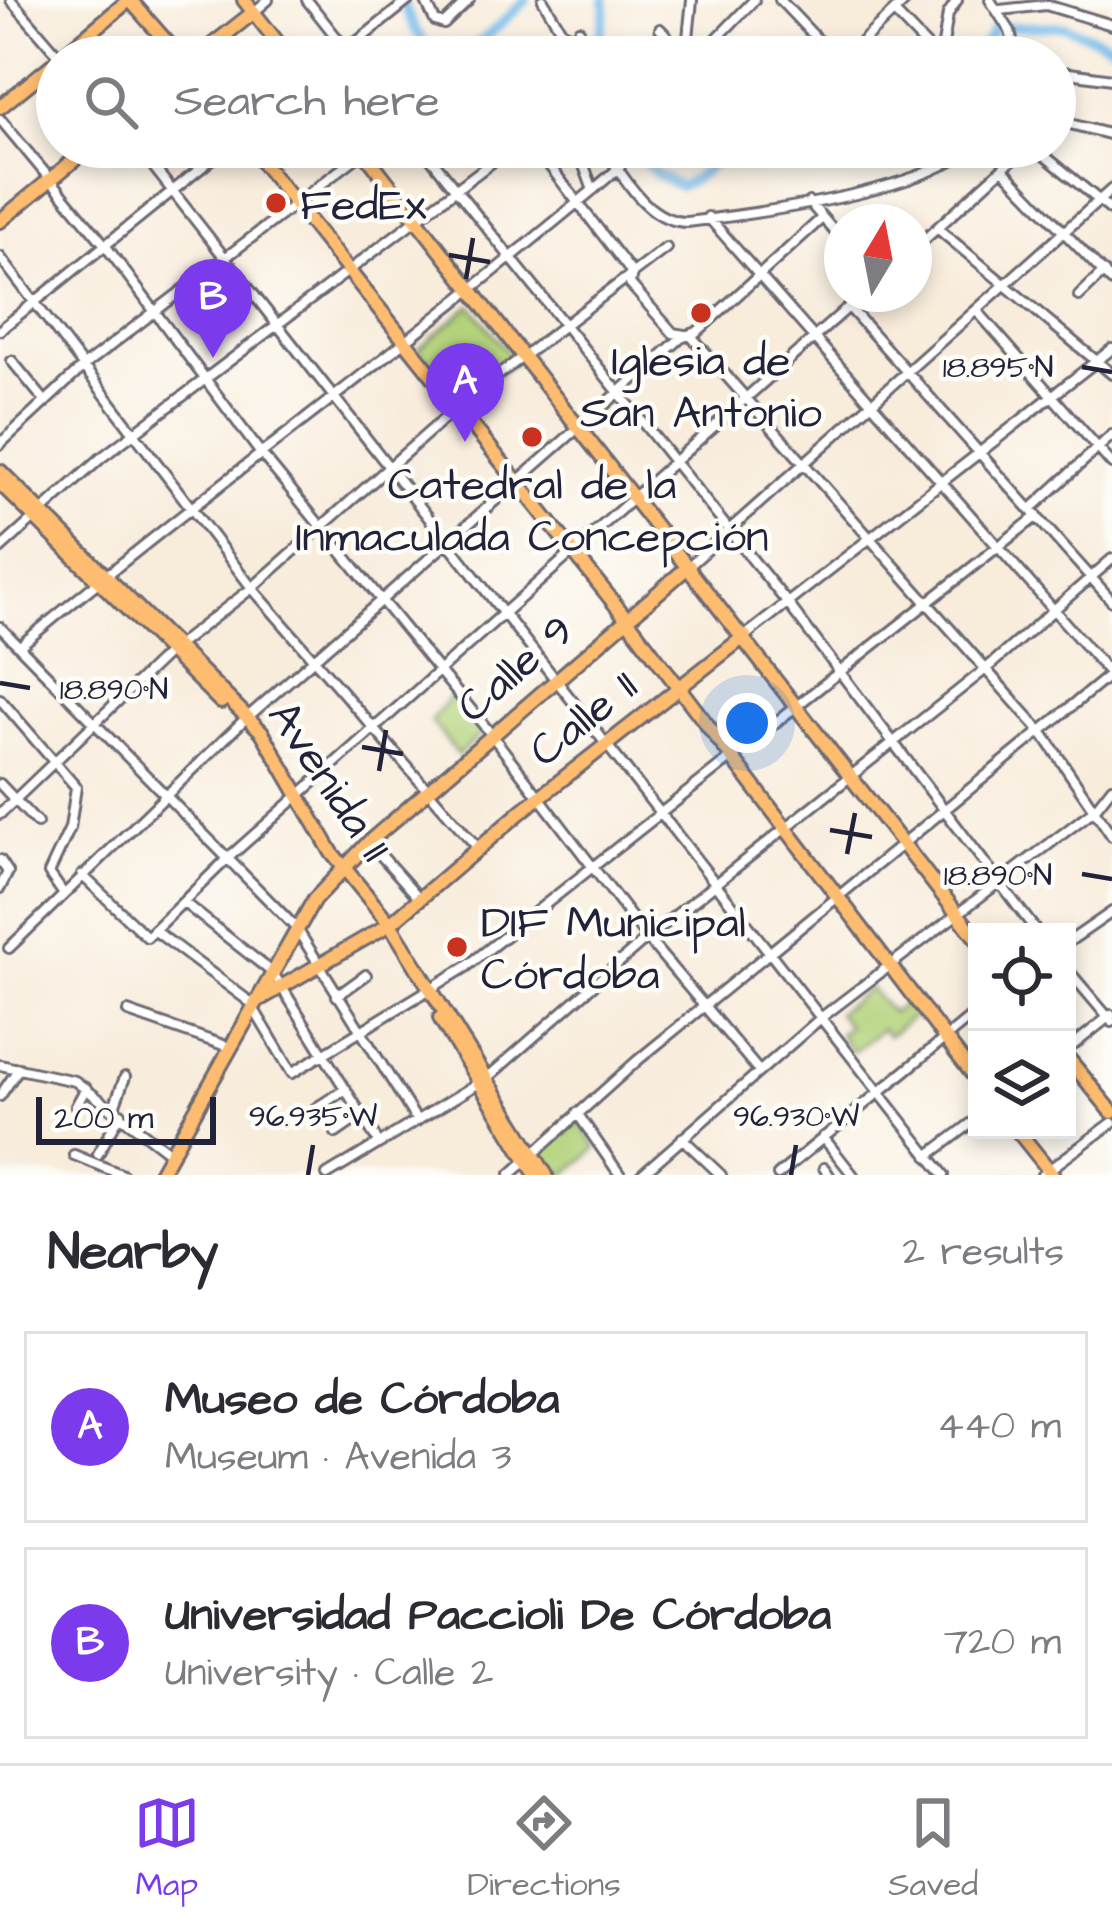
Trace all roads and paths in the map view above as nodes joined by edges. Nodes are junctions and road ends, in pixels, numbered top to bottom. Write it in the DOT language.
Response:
graph roads {
  1 [pos="10,0"];
  2 [pos="130,0"];
  3 [pos="244,0"];
  4 [pos="268,0"];
  5 [pos="307,0"];
  6 [pos="409,0"];
  7 [pos="425,0"];
  8 [pos="469,0"];
  9 [pos="692,0"];
  10 [pos="754,0"];
  11 [pos="780,0"];
  12 [pos="906,0"];
  13 [pos="957,0"];
  14 [pos="990,0"];
  15 [pos="544,1"];
  16 [pos="1001,11"];
  17 [pos="254,12"];
  18 [pos="894,12"];
  19 [pos="1109,22"];
  20 [pos="660,29"];
  21 [pos="579,30"];
  22 [pos="567,34"];
  23 [pos="41,36"];
  24 [pos="87,36"];
  25 [pos="162,36"];
  26 [pos="224,36"];
  27 [pos="273,36"];
  28 [pos="337,36"];
  29 [pos="367,36"];
  30 [pos="564,36"];
  31 [pos="578,36"];
  32 [pos="667,36"];
  33 [pos="688,36"];
  34 [pos="719,36"];
  35 [pos="814,36"];
  36 [pos="868,36"];
  37 [pos="918,36"];
  38 [pos="943,36"];
  39 [pos="1011,36"];
  40 [pos="1076,74"];
  41 [pos="36,78"];
  42 [pos="1112,79"];
  43 [pos="0,107"];
  44 [pos="0,119"];
  45 [pos="1076,126"];
  46 [pos="1112,135"];
  47 [pos="36,164"];
  48 [pos="39,168"];
  49 [pos="64,168"];
  50 [pos="155,168"];
  51 [pos="201,168"];
  52 [pos="266,168"];
  53 [pos="340,168"];
  54 [pos="379,168"];
  55 [pos="438,168"];
  56 [pos="486,168"];
  57 [pos="551,168"];
  58 [pos="585,168"];
  59 [pos="616,168"];
  60 [pos="623,168"];
  61 [pos="942,168"];
  62 [pos="1005,168"];
  63 [pos="1058,168"];
  64 [pos="1003,170"];
  65 [pos="49,180"];
  66 [pos="1112,189"];
  67 [pos="173,190"];
  68 [pos="593,190"];
  69 [pos="456,192"];
  70 [pos="1100,200"];
  71 [pos="808,201"];
  72 [pos="294,204"];
  73 [pos="577,206"];
  74 [pos="1112,211"];
  75 [pos="822,218"];
  76 [pos="704,219"];
  77 [pos="418,220"];
  78 [pos="824,220"];
  79 [pos="0,221"];
  80 [pos="938,228"];
  81 [pos="1065,231"];
  82 [pos="932,233"];
  83 [pos="105,245"];
  84 [pos="666,248"];
  85 [pos="0,257"];
  86 [pos="225,259"];
  87 [pos="512,262"];
  88 [pos="1104,272"];
  89 [pos="632,273"];
  90 [pos="757,273"];
  91 [pos="349,274"];
  92 [pos="1112,282"];
  93 [pos="1003,288"];
  94 [pos="472,293"];
  95 [pos="1079,296"];
  96 [pos="37,300"];
  97 [pos="155,310"];
  98 [pos="843,312"];
  99 [pos="853,312"];
  100 [pos="978,312"];
  101 [pos="277,326"];
  102 [pos="564,328"];
  103 [pos="0,330"];
  104 [pos="691,336"];
  105 [pos="811,338"];
  106 [pos="404,345"];
  107 [pos="1112,349"];
  108 [pos="521,360"];
  109 [pos="12,361"];
  110 [pos="1096,362"];
  111 [pos="85,365"];
  112 [pos="907,373"];
  113 [pos="1112,374"];
  114 [pos="206,379"];
  115 [pos="618,395"];
  116 [pos="745,396"];
  117 [pos="331,397"];
  118 [pos="1055,397"];
  119 [pos="44,400"];
  120 [pos="870,406"];
  121 [pos="457,407"];
  122 [pos="580,428"];
  123 [pos="136,432"];
  124 [pos="1112,435"];
  125 [pos="0,444"];
  126 [pos="1098,448"];
  127 [pos="259,451"];
  128 [pos="983,453"];
  129 [pos="674,463"];
  130 [pos="804,463"];
  131 [pos="1112,464"];
  132 [pos="386,469"];
  133 [pos="0,471"];
  134 [pos="0,483"];
  135 [pos="945,483"];
  136 [pos="515,485"];
  137 [pos="635,498"];
  138 [pos="190,506"];
  139 [pos="36,512"];
  140 [pos="1034,513"];
  141 [pos="320,526"];
  142 [pos="730,532"];
  143 [pos="871,539"];
  144 [pos="450,543"];
  145 [pos="1000,547"];
  146 [pos="0,549"];
  147 [pos="570,554"];
  148 [pos="1112,559"];
  149 [pos="688,566"];
  150 [pos="101,578"];
  151 [pos="1092,578"];
  152 [pos="252,587"];
  153 [pos="1112,601"];
  154 [pos="383,602"];
  155 [pos="928,603"];
  156 [pos="789,605"];
  157 [pos="1055,610"];
  158 [pos="505,612"];
  159 [pos="626,618"];
  160 [pos="0,627"];
  161 [pos="745,636"];
  162 [pos="21,644"];
  163 [pos="173,649"];
  164 [pos="314,661"];
  165 [pos="987,668"];
  166 [pos="439,670"];
  167 [pos="839,673"];
  168 [pos="1112,674"];
  169 [pos="556,677"];
  170 [pos="676,687"];
  171 [pos="0,699"];
  172 [pos="799,704"];
  173 [pos="245,719"];
  174 [pos="94,724"];
  175 [pos="373,729"];
  176 [pos="490,734"];
  177 [pos="1043,734"];
  178 [pos="892,743"];
  179 [pos="606,744"];
  180 [pos="732,758"];
  181 [pos="57,760"];
  182 [pos="851,774"];
  183 [pos="0,784"];
  184 [pos="1112,787"];
  185 [pos="426,793"];
  186 [pos="164,795"];
  187 [pos="539,797"];
  188 [pos="16,799"];
  189 [pos="295,800"];
  190 [pos="1094,810"];
  191 [pos="946,811"];
  192 [pos="0,814"];
  193 [pos="659,814"];
  194 [pos="37,823"];
  195 [pos="785,827"];
  196 [pos="1112,836"];
  197 [pos="370,842"];
  198 [pos="905,843"];
  199 [pos="477,847"];
  200 [pos="227,859"];
  201 [pos="0,860"];
  202 [pos="591,868"];
  203 [pos="340,871"];
  204 [pos="82,875"];
  205 [pos="999,881"];
  206 [pos="716,884"];
  207 [pos="0,888"];
  208 [pos="63,893"];
  209 [pos="839,895"];
  210 [pos="420,899"];
  211 [pos="183,902"];
  212 [pos="1112,912"];
  213 [pos="957,914"];
  214 [pos="1030,923"];
  215 [pos="387,926"];
  216 [pos="968,928"];
  217 [pos="297,929"];
  218 [pos="154,930"];
  219 [pos="1076,937"];
  220 [pos="647,938"];
  221 [pos="9,948"];
  222 [pos="771,950"];
  223 [pos="890,965"];
  224 [pos="320,968"];
  225 [pos="273,973"];
  226 [pos="366,975"];
  227 [pos="1076,979"];
  228 [pos="284,989"];
  229 [pos="429,991"];
  230 [pos="337,996"];
  231 [pos="705,1004"];
  232 [pos="258,1005"];
  233 [pos="128,1012"];
  234 [pos="822,1017"];
  235 [pos="1111,1018"];
  236 [pos="968,1019"];
  237 [pos="360,1034"];
  238 [pos="944,1039"];
  239 [pos="1076,1047"];
  240 [pos="233,1048"];
  241 [pos="326,1054"];
  242 [pos="0,1065"];
  243 [pos="1076,1066"];
  244 [pos="19,1068"];
  245 [pos="968,1069"];
  246 [pos="759,1071"];
  247 [pos="125,1077"];
  248 [pos="483,1080"];
  249 [pos="86,1088"];
  250 [pos="346,1089"];
  251 [pos="878,1091"];
  252 [pos="0,1096"];
  253 [pos="76,1106"];
  254 [pos="316,1108"];
  255 [pos="117,1110"];
  256 [pos="1112,1112"];
  257 [pos="577,1113"];
  258 [pos="362,1115"];
  259 [pos="417,1121"];
  260 [pos="1112,1123"];
  261 [pos="968,1126"];
  262 [pos="336,1133"];
  263 [pos="823,1137"];
  264 [pos="682,1138"];
  265 [pos="1023,1139"];
  266 [pos="379,1143"];
  267 [pos="98,1154"];
  268 [pos="171,1154"];
  269 [pos="74,1155"];
  270 [pos="528,1155"];
  271 [pos="928,1156"];
  272 [pos="1048,1173"];
  273 [pos="122,1175"];
  274 [pos="159,1175"];
  275 [pos="327,1175"];
  276 [pos="510,1175"];
  277 [pos="536,1175"];
  278 [pos="547,1175"];
  279 [pos="620,1175"];
  280 [pos="640,1175"];
  281 [pos="721,1175"];
  282 [pos="778,1175"];
  283 [pos="853,1175"];
  284 [pos="944,1175"];
  1 -- 23 [label="street"];
  2 -- 24 [label="main road"];
  2 -- 25 [label="main road"];
  3 -- 17 [label="main road"];
  4 -- 17 [label="street"];
  5 -- 28 [label="street"];
  6 -- 29 [label="street"];
  7 -- 8 [label="street"];
  9 -- 33 [label="street"];
  10 -- 34 [label="street"];
  11 -- 35 [label="street"];
  12 -- 18 [label="street"];
  13 -- 38 [label="street"];
  14 -- 16 [label="street"];
  15 -- 22 [label="street"];
  16 -- 19 [label="street"];
  16 -- 39 [label="street"];
  17 -- 26 [label="main road"];
  17 -- 27 [label="main road"];
  18 -- 36 [label="street"];
  18 -- 37 [label="street"];
  20 -- 32 [label="street"];
  21 -- 31 [label="street"];
  22 -- 30 [label="street"];
  40 -- 42 [label="street"];
  41 -- 43 [label="main road"];
  44 -- 47 [label="street"];
  45 -- 46 [label="street"];
  48 -- 65 [label="street"];
  49 -- 65 [label="main road"];
  50 -- 67 [label="street"];
  51 -- 67 [label="street"];
  52 -- 72 [label="main road"];
  53 -- 72 [label="street"];
  54 -- 77 [label="main road"];
  55 -- 69 [label="street"];
  56 -- 69 [label="street"];
  57 -- 73 [label="street"];
  58 -- 68 [label="street"];
  59 -- 68 [label="street"];
  60 -- 76 [label="street"];
  61 -- 71 [label="street"];
  62 -- 64 [label="street"];
  63 -- 70 [label="street"];
  64 -- 80 [label="street"];
  64 -- 81 [label="street"];
  65 -- 79 [label="main road"];
  65 -- 83 [label="street"];
  66 -- 70 [label="street, Calle 9"];
  67 -- 83 [label="street"];
  67 -- 86 [label="street"];
  68 -- 73 [label="street"];
  69 -- 77 [label="street"];
  69 -- 87 [label="street"];
  70 -- 74 [label="street"];
  70 -- 81 [label="street, Calle 9"];
  71 -- 75 [label="street"];
  71 -- 76 [label="street"];
  72 -- 86 [label="street"];
  72 -- 91 [label="main road"];
  73 -- 87 [label="street"];
  73 -- 89 [label="street"];
  75 -- 78 [label="street"];
  75 -- 90 [label="street"];
  76 -- 90 [label="street"];
  77 -- 91 [label="street"];
  77 -- 94 [label="main road"];
  80 -- 82 [label="street"];
  80 -- 93 [label="street"];
  81 -- 88 [label="street"];
  81 -- 93 [label="street, Calle 9"];
  83 -- 96 [label="street"];
  83 -- 97 [label="street"];
  84 -- 89 [label="street"];
  85 -- 96 [label="street"];
  86 -- 97 [label="street"];
  86 -- 101 [label="street"];
  87 -- 94 [label="street"];
  87 -- 102 [label="street"];
  88 -- 92 [label="street"];
  88 -- 95 [label="street"];
  89 -- 102 [label="street"];
  89 -- 104 [label="street"];
  90 -- 104 [label="street"];
  90 -- 105 [label="street"];
  91 -- 101 [label="street"];
  91 -- 106 [label="main road"];
  93 -- 100 [label="street, Calle 9"];
  93 -- 110 [label="street"];
  94 -- 106 [label="street"];
  94 -- 108 [label="main road"];
  96 -- 103 [label="street"];
  96 -- 111 [label="street"];
  97 -- 111 [label="street"];
  97 -- 114 [label="street"];
  98 -- 105 [label="street"];
  99 -- 112 [label="street"];
  100 -- 112 [label="street, Calle 9"];
  100 -- 118 [label="street"];
  101 -- 114 [label="street"];
  101 -- 117 [label="street"];
  102 -- 108 [label="street"];
  102 -- 115 [label="street"];
  104 -- 115 [label="street"];
  104 -- 116 [label="street"];
  105 -- 116 [label="street"];
  105 -- 120 [label="street"];
  106 -- 117 [label="street"];
  106 -- 121 [label="main road"];
  107 -- 110 [label="street, Calle 11"];
  108 -- 121 [label="street"];
  108 -- 122 [label="main road"];
  109 -- 119 [label="street"];
  110 -- 113 [label="street"];
  110 -- 118 [label="street, Calle 11"];
  111 -- 119 [label="street"];
  111 -- 123 [label="street"];
  112 -- 120 [label="street, Calle 9"];
  112 -- 128 [label="street"];
  114 -- 123 [label="street"];
  114 -- 127 [label="street"];
  115 -- 122 [label="street"];
  115 -- 129 [label="street"];
  116 -- 129 [label="street"];
  116 -- 130 [label="street"];
  117 -- 127 [label="street"];
  117 -- 132 [label="street"];
  118 -- 126 [label="street"];
  118 -- 128 [label="street, Calle 11"];
  119 -- 125 [label="street"];
  120 -- 130 [label="street, Calle 9"];
  120 -- 135 [label="street"];
  121 -- 132 [label="street"];
  121 -- 136 [label="main road"];
  122 -- 136 [label="street"];
  122 -- 137 [label="main road"];
  123 -- 138 [label="street"];
  123 -- 139 [label="street"];
  124 -- 126 [label="street"];
  126 -- 131 [label="street"];
  126 -- 140 [label="street"];
  127 -- 138 [label="street"];
  127 -- 141 [label="street"];
  128 -- 135 [label="street, Calle 11"];
  128 -- 140 [label="street"];
  129 -- 137 [label="street"];
  129 -- 142 [label="street"];
  130 -- 142 [label="street, Calle 9"];
  130 -- 143 [label="street"];
  132 -- 141 [label="street"];
  132 -- 144 [label="street"];
  133 -- 139 [label="main road, Avenida 11"];
  134 -- 139 [label="main road, Avenida 11"];
  135 -- 143 [label="street, Calle 11"];
  135 -- 145 [label="street"];
  136 -- 144 [label="street"];
  136 -- 147 [label="main road"];
  137 -- 147 [label="street"];
  137 -- 149 [label="main road"];
  138 -- 150 [label="street"];
  138 -- 152 [label="street"];
  139 -- 146 [label="street"];
  139 -- 150 [label="main road, Avenida 11"];
  140 -- 145 [label="street"];
  140 -- 151 [label="street"];
  141 -- 152 [label="street"];
  141 -- 154 [label="street"];
  142 -- 149 [label="street, Calle 9"];
  142 -- 156 [label="street"];
  143 -- 155 [label="street"];
  143 -- 156 [label="street, Calle 11"];
  144 -- 154 [label="street"];
  144 -- 158 [label="street"];
  145 -- 155 [label="street"];
  145 -- 157 [label="street"];
  147 -- 158 [label="street"];
  147 -- 159 [label="main road"];
  148 -- 151 [label="street"];
  149 -- 159 [label="main road, Calle 9"];
  149 -- 161 [label="main road"];
  150 -- 162 [label="street"];
  150 -- 163 [label="main road, Avenida 11"];
  151 -- 153 [label="street"];
  151 -- 157 [label="street"];
  152 -- 163 [label="street"];
  152 -- 164 [label="street"];
  154 -- 164 [label="street"];
  154 -- 166 [label="street"];
  155 -- 165 [label="street"];
  155 -- 167 [label="street"];
  156 -- 161 [label="street, Calle 11"];
  156 -- 167 [label="street"];
  157 -- 165 [label="street"];
  157 -- 168 [label="street"];
  158 -- 166 [label="street"];
  158 -- 169 [label="street"];
  159 -- 169 [label="main road, Calle 9"];
  159 -- 170 [label="main road"];
  160 -- 162 [label="street"];
  161 -- 170 [label="main road, Calle 11"];
  161 -- 172 [label="main road"];
  162 -- 174 [label="street"];
  163 -- 173 [label="main road, Avenida 11"];
  163 -- 174 [label="street"];
  164 -- 173 [label="street"];
  164 -- 175 [label="street"];
  165 -- 177 [label="street"];
  165 -- 178 [label="street"];
  166 -- 175 [label="street"];
  166 -- 176 [label="street"];
  167 -- 172 [label="street"];
  167 -- 178 [label="street"];
  168 -- 177 [label="street"];
  169 -- 176 [label="main road, Calle 9"];
  169 -- 179 [label="street"];
  170 -- 179 [label="main road, Calle 11"];
  170 -- 180 [label="main road"];
  171 -- 181 [label="street"];
  172 -- 180 [label="street"];
  172 -- 182 [label="main road"];
  173 -- 186 [label="street"];
  173 -- 189 [label="main road, Avenida 11"];
  174 -- 181 [label="street"];
  174 -- 186 [label="street"];
  175 -- 185 [label="street"];
  175 -- 189 [label="street"];
  176 -- 185 [label="main road, Calle 9"];
  176 -- 187 [label="street"];
  177 -- 190 [label="street"];
  177 -- 191 [label="street"];
  178 -- 182 [label="street"];
  178 -- 191 [label="street"];
  179 -- 187 [label="main road, Calle 11"];
  179 -- 193 [label="street"];
  180 -- 193 [label="street"];
  180 -- 195 [label="main road"];
  181 -- 188 [label="street"];
  181 -- 208 [label="street"];
  182 -- 195 [label="street"];
  182 -- 198 [label="main road"];
  183 -- 188 [label="street"];
  184 -- 190 [label="street"];
  185 -- 197 [label="main road, Calle 9"];
  185 -- 199 [label="street"];
  186 -- 200 [label="street"];
  186 -- 204 [label="street"];
  187 -- 199 [label="main road, Calle 11"];
  187 -- 202 [label="street"];
  188 -- 192 [label="street"];
  188 -- 194 [label="street"];
  189 -- 200 [label="street"];
  189 -- 203 [label="main road, Avenida 11"];
  190 -- 196 [label="street"];
  190 -- 205 [label="street"];
  191 -- 198 [label="street"];
  191 -- 205 [label="street"];
  193 -- 202 [label="street"];
  193 -- 206 [label="street"];
  195 -- 206 [label="street"];
  195 -- 209 [label="main road"];
  197 -- 203 [label="main road, Calle 9"];
  197 -- 210 [label="street"];
  198 -- 209 [label="street"];
  198 -- 213 [label="main road"];
  199 -- 210 [label="main road, Calle 11"];
  200 -- 211 [label="street"];
  200 -- 217 [label="street"];
  201 -- 207 [label="street"];
  202 -- 220 [label="street"];
  202 -- 229 [label="street"];
  203 -- 215 [label="main road, Avenida 11"];
  203 -- 217 [label="main road, Calle 9"];
  204 -- 208 [label="street"];
  204 -- 218 [label="street"];
  205 -- 213 [label="street"];
  205 -- 214 [label="street"];
  206 -- 220 [label="street"];
  206 -- 222 [label="street"];
  208 -- 221 [label="street"];
  209 -- 222 [label="street"];
  209 -- 223 [label="main road"];
  210 -- 215 [label="main road, Calle 11"];
  211 -- 218 [label="street"];
  211 -- 225 [label="street"];
  212 -- 219 [label="street"];
  213 -- 216 [label="main road"];
  213 -- 223 [label="street"];
  215 -- 224 [label="main road, Calle 11"];
  215 -- 229 [label="main road, Avenida 11"];
  217 -- 224 [label="street"];
  217 -- 225 [label="main road, Calle 9"];
  218 -- 232 [label="street"];
  220 -- 231 [label="street"];
  220 -- 248 [label="street"];
  222 -- 231 [label="street"];
  222 -- 234 [label="street"];
  223 -- 234 [label="street"];
  223 -- 238 [label="main road"];
  224 -- 228 [label="main road, Calle 11"];
  224 -- 230 [label="street"];
  225 -- 228 [label="street"];
  225 -- 232 [label="main road, Calle 9"];
  226 -- 230 [label="street"];
  227 -- 235 [label="street"];
  228 -- 232 [label="main road, Calle 11"];
  228 -- 241 [label="street"];
  229 -- 237 [label="street"];
  229 -- 248 [label="main road, Avenida 11"];
  230 -- 237 [label="street"];
  231 -- 246 [label="street"];
  231 -- 257 [label="street"];
  232 -- 240 [label="main road, Calle 9"];
  232 -- 241 [label="street"];
  233 -- 240 [label="street"];
  234 -- 246 [label="street"];
  234 -- 251 [label="street"];
  235 -- 239 [label="street"];
  236 -- 238 [label="street"];
  237 -- 241 [label="street"];
  237 -- 259 [label="street"];
  238 -- 245 [label="main road"];
  238 -- 251 [label="street"];
  240 -- 268 [label="main road, Calle 9"];
  241 -- 250 [label="street"];
  242 -- 244 [label="street"];
  243 -- 256 [label="main road"];
  244 -- 249 [label="street"];
  244 -- 252 [label="street"];
  246 -- 264 [label="street"];
  247 -- 255 [label="street"];
  248 -- 259 [label="street"];
  248 -- 270 [label="main road, Avenida 11"];
  249 -- 253 [label="street"];
  249 -- 255 [label="street"];
  250 -- 254 [label="street"];
  250 -- 258 [label="street"];
  251 -- 263 [label="street"];
  251 -- 271 [label="street"];
  255 -- 267 [label="street"];
  255 -- 268 [label="street"];
  257 -- 270 [label="street"];
  257 -- 279 [label="street"];
  258 -- 262 [label="street"];
  258 -- 266 [label="street"];
  259 -- 266 [label="street"];
  260 -- 272 [label="street"];
  261 -- 271 [label="street"];
  263 -- 282 [label="street"];
  263 -- 283 [label="street"];
  264 -- 280 [label="street"];
  264 -- 281 [label="street"];
  265 -- 272 [label="main road"];
  266 -- 275 [label="street"];
  268 -- 274 [label="main road, Calle 9"];
  269 -- 273 [label="street"];
  270 -- 276 [label="street"];
  270 -- 277 [label="main road, Avenida 11"];
  270 -- 278 [label="main road, Avenida 11"];
  271 -- 284 [label="street"];
}
